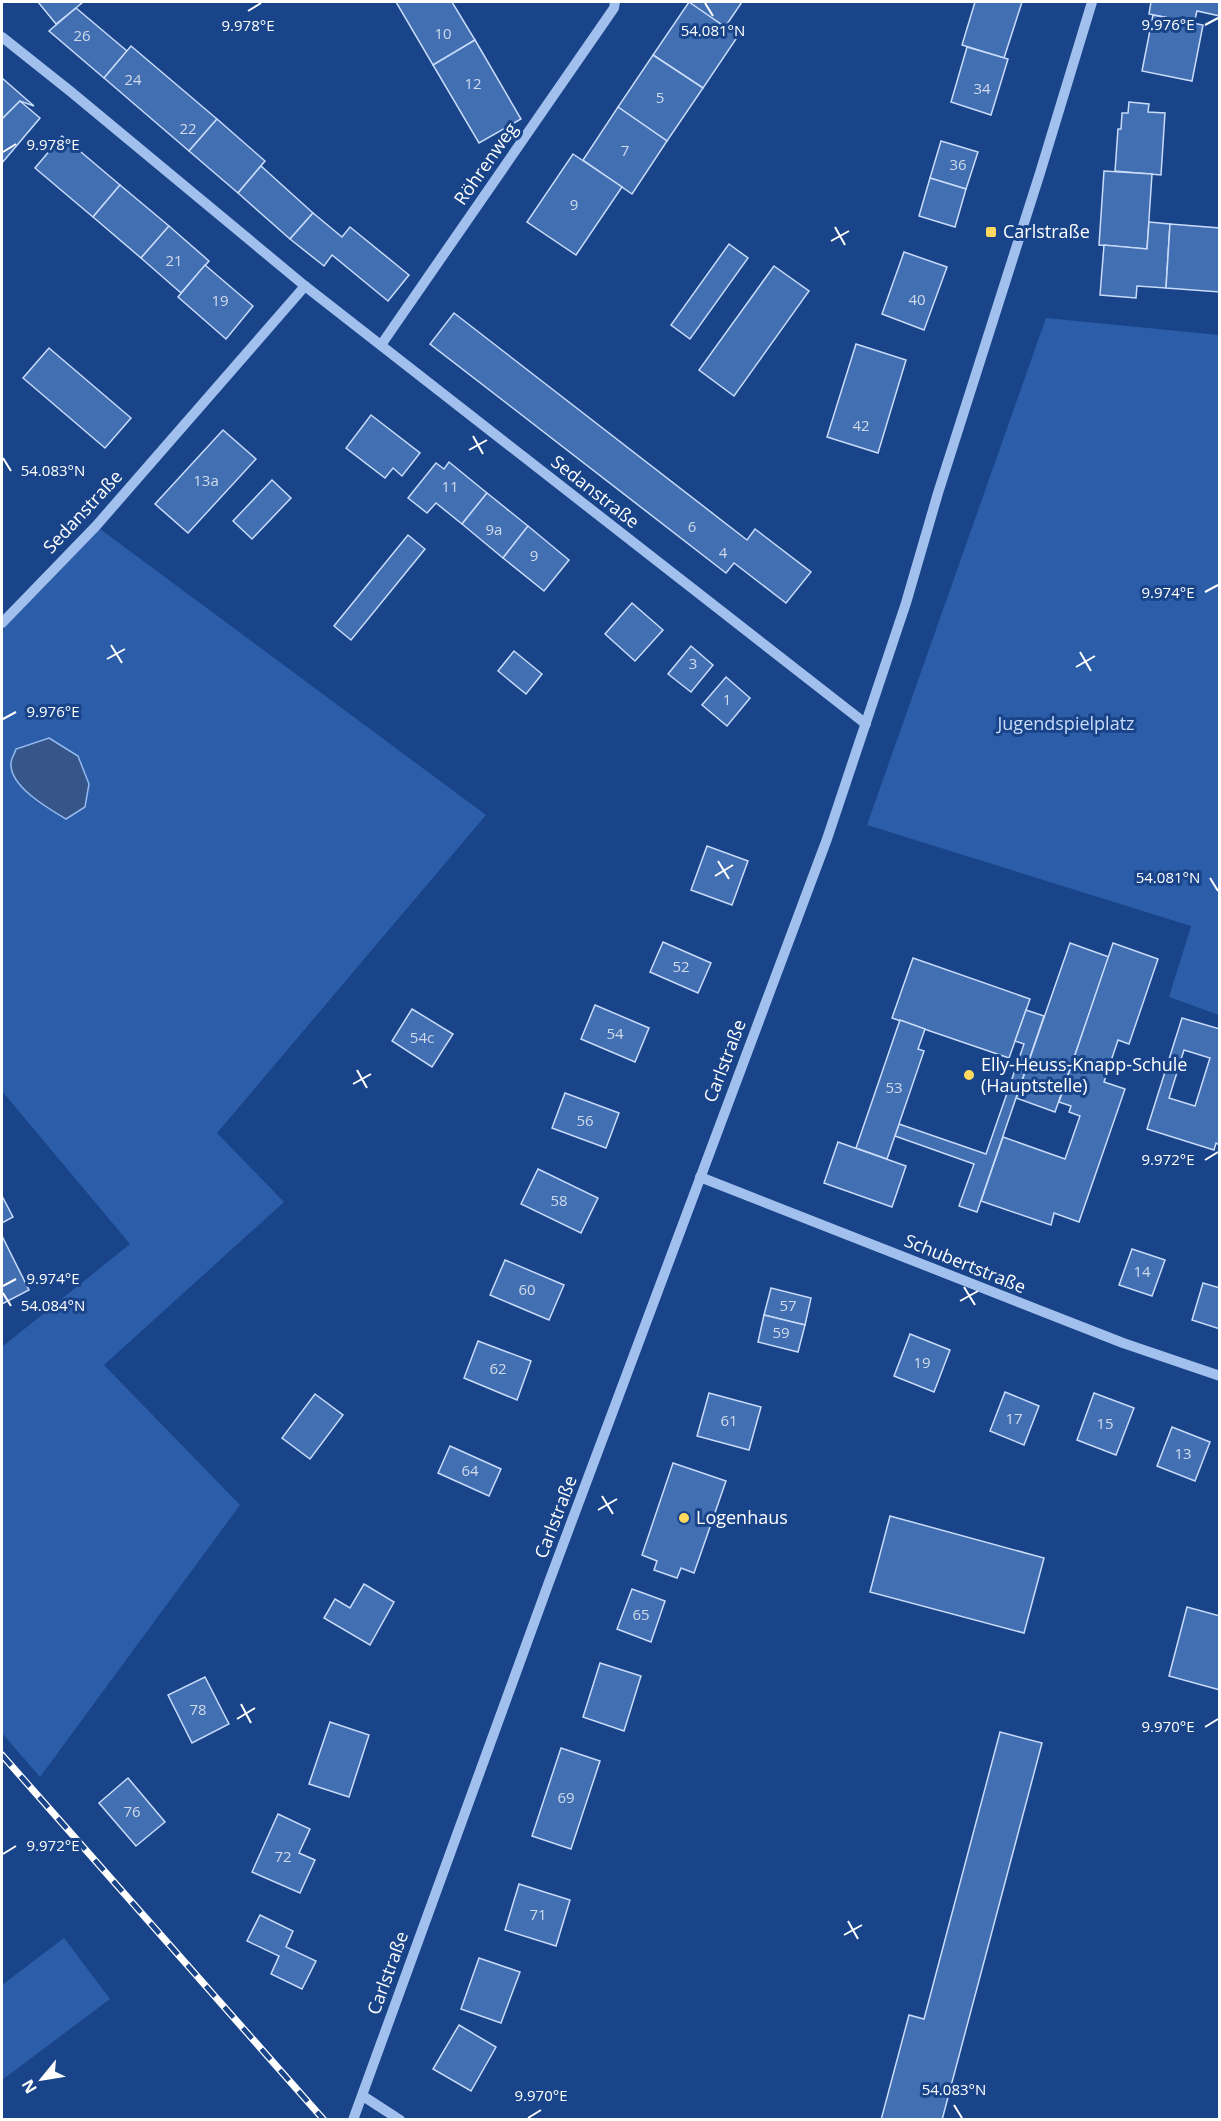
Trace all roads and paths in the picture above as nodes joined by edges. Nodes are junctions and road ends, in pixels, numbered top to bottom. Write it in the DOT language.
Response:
graph roads {
  1 [pos="615,2"];
  2 [pos="1092,2"];
  3 [pos="2,37"];
  4 [pos="305,286"];
  5 [pos="381,345"];
  6 [pos="2,623"];
  7 [pos="866,724"];
  8 [pos="700,1177"];
  9 [pos="1220,1376"];
  10 [pos="363,2096"];
  11 [pos="352,2120"];
  12 [pos="399,2120"];
  1 -- 5 [label="street, Röhrenweg"];
  2 -- 7 [label="street, Carlstraße"];
  3 -- 4 [label="street, Sedanstraße"];
  4 -- 5 [label="street, Sedanstraße"];
  4 -- 6 [label="street, Sedanstraße"];
  5 -- 7 [label="street, Sedanstraße"];
  7 -- 8 [label="street, Carlstraße"];
  8 -- 9 [label="street, Schubertstraße"];
  8 -- 10 [label="street, Carlstraße"];
  10 -- 11 [label="street, Carlstraße"];
  10 -- 12 [label="street"];
}
